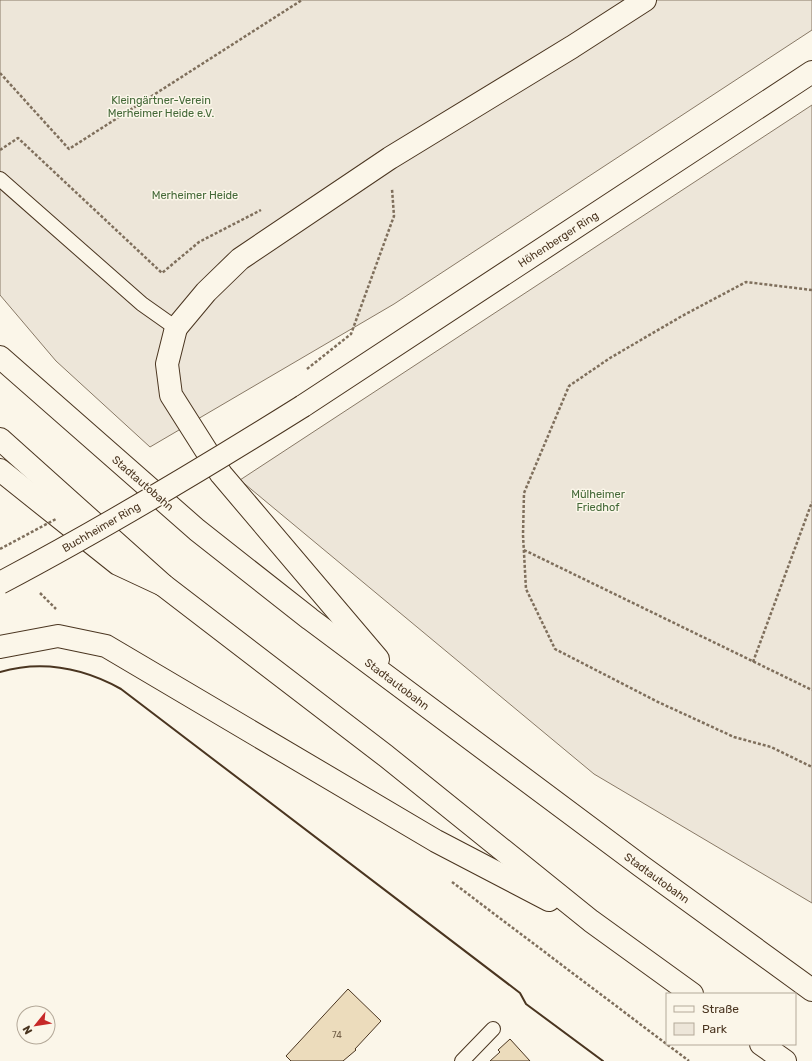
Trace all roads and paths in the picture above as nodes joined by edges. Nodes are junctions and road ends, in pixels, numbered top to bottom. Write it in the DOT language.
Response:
graph roads {
  1 [pos="302,0"];
  2 [pos="645,0"];
  3 [pos="812,72"];
  4 [pos="0,73"];
  5 [pos="0,150"];
  6 [pos="390,158"];
  7 [pos="0,179"];
  8 [pos="267,207"];
  9 [pos="812,290"];
  10 [pos="176,328"];
  11 [pos="0,357"];
  12 [pos="302,373"];
  13 [pos="303,406"];
  14 [pos="0,439"];
  15 [pos="0,470"];
  16 [pos="812,502"];
  17 [pos="524,550"];
  18 [pos="0,583"];
  19 [pos="163,585"];
  20 [pos="0,647"];
  21 [pos="753,662"];
  22 [pos="402,687"];
  23 [pos="812,690"];
  24 [pos="812,767"];
  25 [pos="450,881"];
  26 [pos="591,921"];
  27 [pos="812,990"];
  28 [pos="691,993"];
  29 [pos="493,1029"];
  30 [pos="666,1044"];
  31 [pos="668,1045"];
  32 [pos="762,1045"];
  33 [pos="462,1061"];
  34 [pos="689,1061"];
  35 [pos="785,1061"];
  1 -- 4 [label="path"];
  2 -- 6 [label="main road"];
  3 -- 13 [label="main road, Höhenberger Ring"];
  5 -- 8 [label="path"];
  6 -- 10 [label="main road"];
  6 -- 12 [label="path"];
  7 -- 10 [label="lane"];
  9 -- 17 [label="path"];
  10 -- 22 [label="main road"];
  11 -- 22 [label="main road, Stadtautobahn"];
  13 -- 18 [label="main road, Buchheimer Ring, bridge"];
  14 -- 19 [label="main road"];
  15 -- 19 [label="main road"];
  16 -- 21 [label="path"];
  17 -- 21 [label="path"];
  17 -- 24 [label="path"];
  19 -- 26 [label="main road"];
  20 -- 26 [label="main road"];
  21 -- 23 [label="path"];
  22 -- 27 [label="main road, Stadtautobahn"];
  25 -- 30 [label="path"];
  26 -- 28 [label="main road"];
  29 -- 33 [label="lane"];
  31 -- 34 [label="path"];
  32 -- 35 [label="main road"];
}
